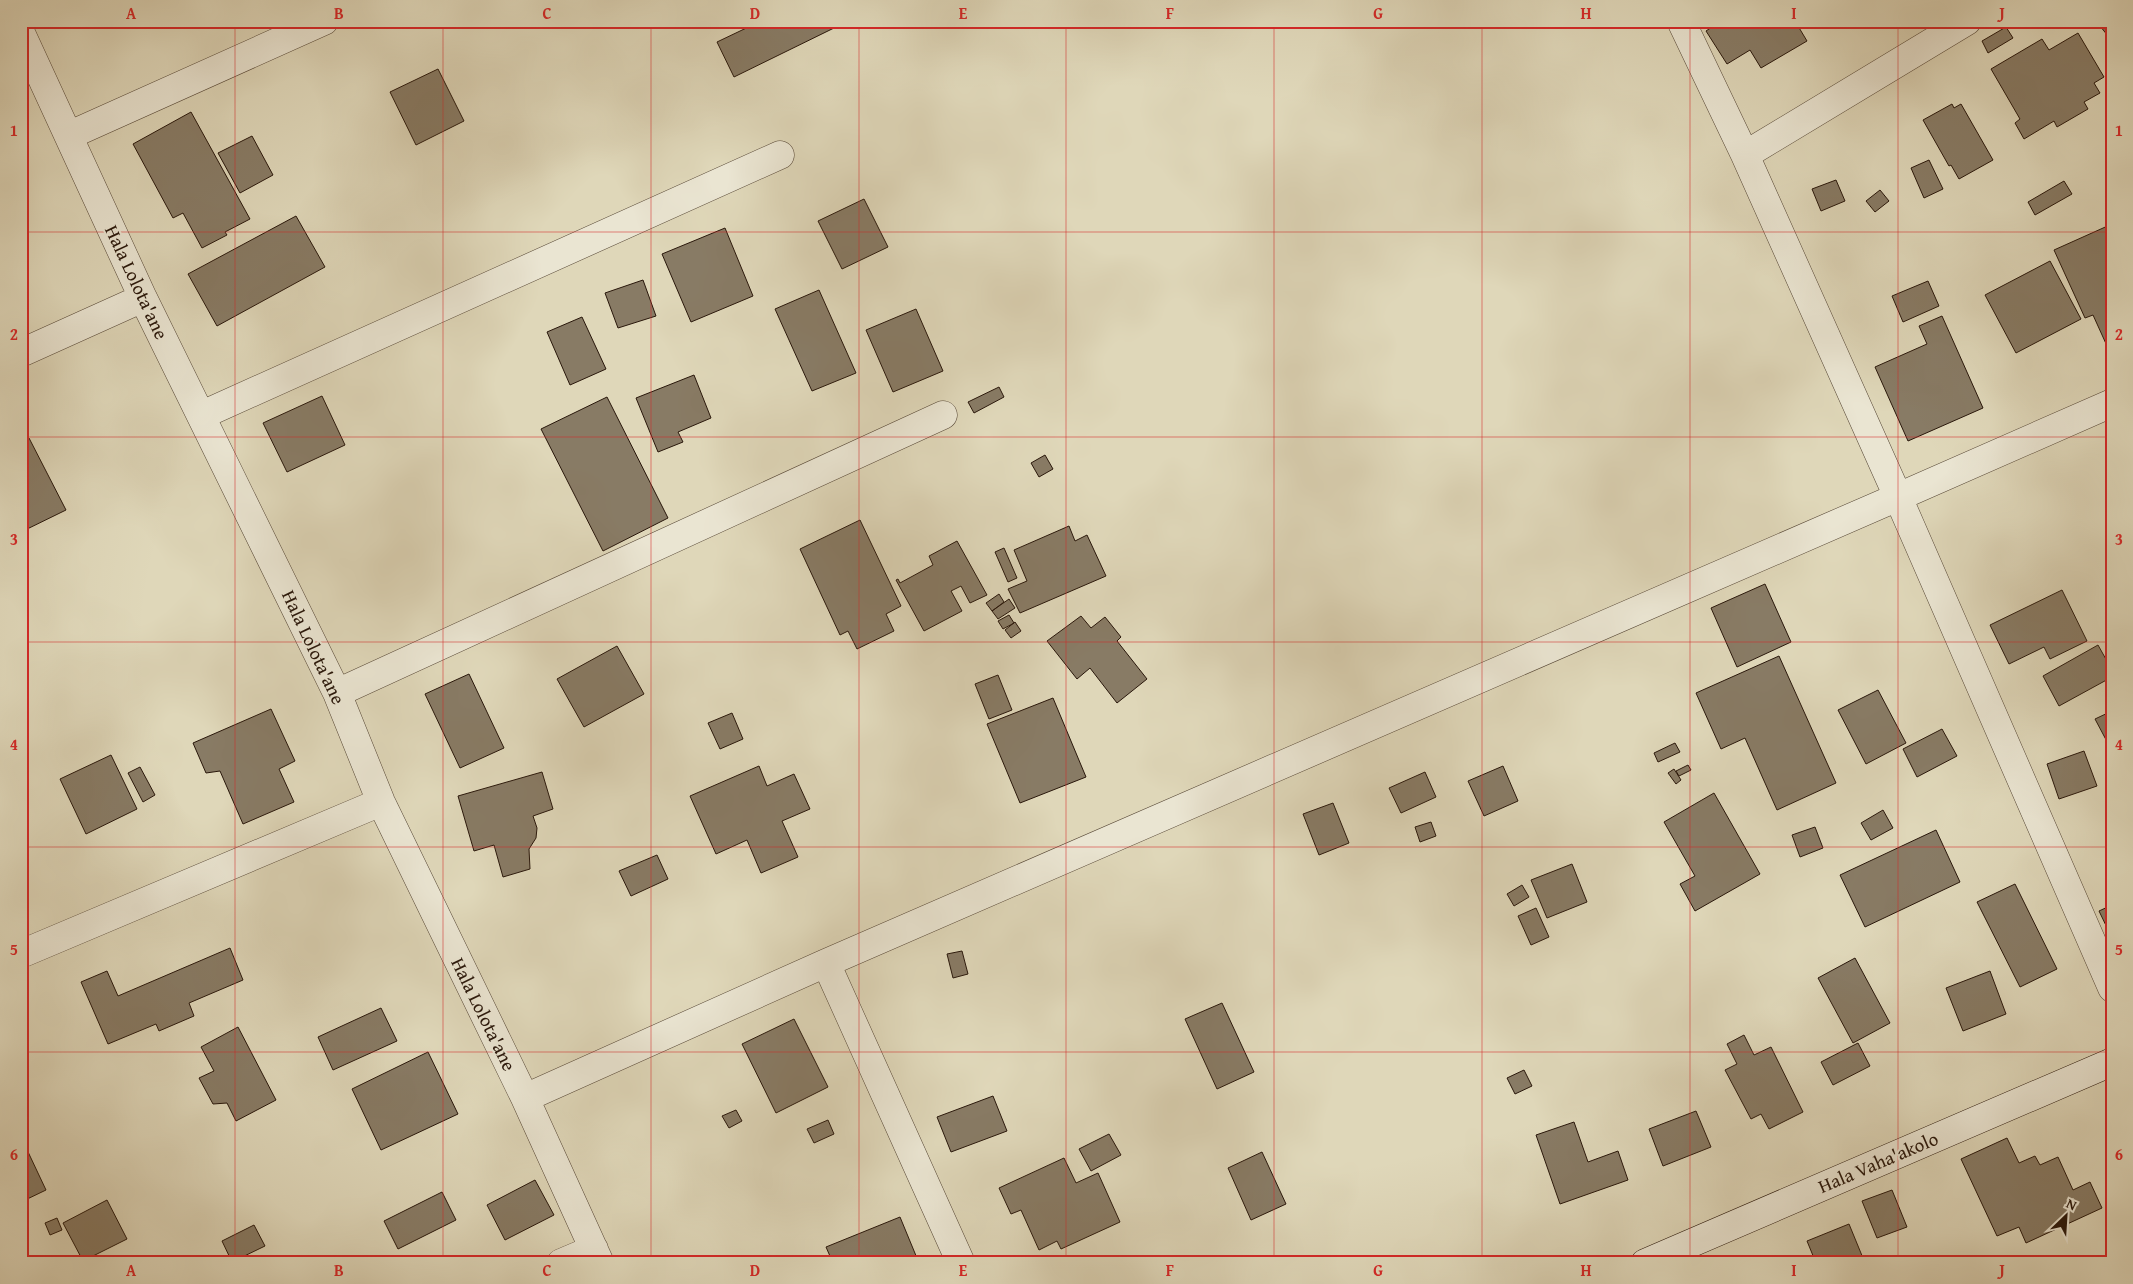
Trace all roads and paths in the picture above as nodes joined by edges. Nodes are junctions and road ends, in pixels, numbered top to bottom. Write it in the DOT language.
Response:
graph roads {
  1 [pos="324,21"];
  2 [pos="1681,21"];
  3 [pos="1967,21"];
  4 [pos="21,34"];
  5 [pos="70,135"];
  6 [pos="1745,155"];
  7 [pos="780,156"];
  8 [pos="144,298"];
  9 [pos="21,353"];
  10 [pos="2112,403"];
  11 [pos="943,414"];
  12 [pos="202,415"];
  13 [pos="1898,497"];
  14 [pos="337,693"];
  15 [pos="382,802"];
  16 [pos="21,954"];
  17 [pos="826,963"];
  18 [pos="2112,988"];
  19 [pos="2112,1062"];
  20 [pos="525,1098"];
  21 [pos="597,1256"];
  22 [pos="561,1263"];
  23 [pos="961,1263"];
  24 [pos="1645,1263"];
  1 -- 5 [label="street"];
  2 -- 6 [label="street"];
  3 -- 6 [label="street"];
  4 -- 5 [label="street, Hala Lolota'ane"];
  5 -- 8 [label="street, Hala Lolota'ane"];
  6 -- 13 [label="street"];
  7 -- 12 [label="street"];
  8 -- 9 [label="street"];
  8 -- 12 [label="street, Hala Lolota'ane"];
  10 -- 13 [label="street"];
  11 -- 14 [label="street"];
  12 -- 14 [label="street, Hala Lolota'ane"];
  13 -- 17 [label="street"];
  13 -- 18 [label="street"];
  14 -- 15 [label="street, Hala Lolota'ane"];
  15 -- 16 [label="street"];
  15 -- 20 [label="street, Hala Lolota'ane"];
  17 -- 20 [label="street"];
  17 -- 23 [label="street"];
  19 -- 24 [label="street, Hala Vaha'akolo"];
  20 -- 21 [label="street, Hala Lolota'ane"];
  21 -- 22 [label="street"];
}
